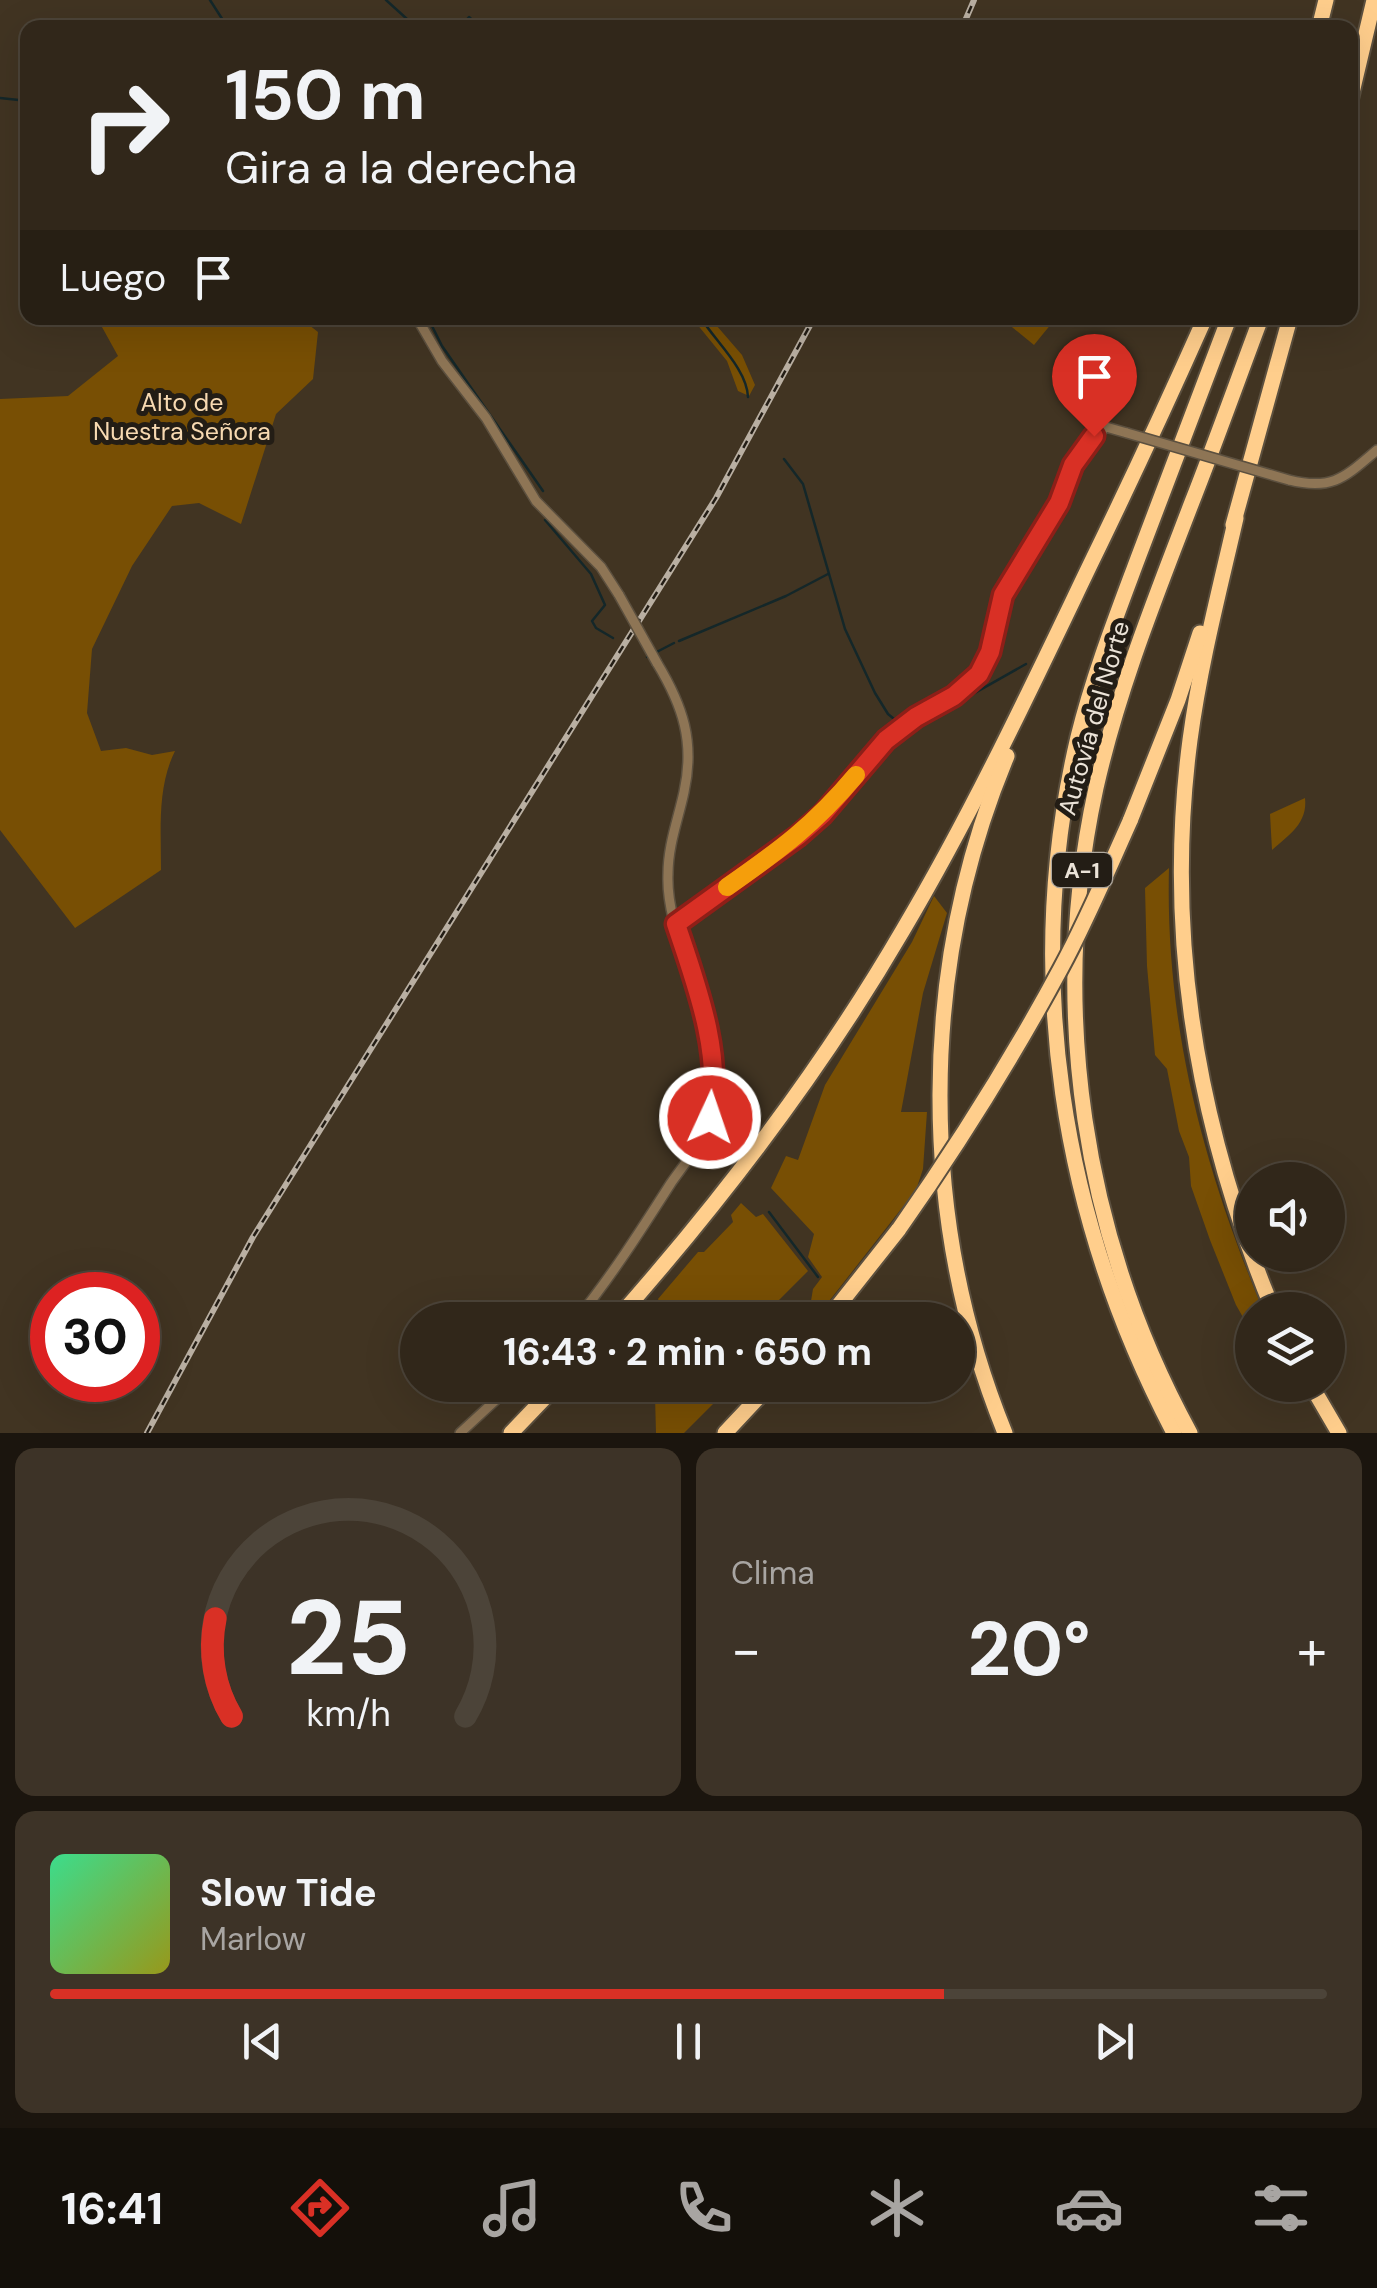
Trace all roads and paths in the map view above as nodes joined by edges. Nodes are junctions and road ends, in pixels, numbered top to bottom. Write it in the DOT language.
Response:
graph roads {
  1 [pos="1366,0"];
  2 [pos="1374,0"];
  3 [pos="1358,32"];
  4 [pos="1358,67"];
  5 [pos="421,325"];
  6 [pos="1202,325"];
  7 [pos="1226,325"];
  8 [pos="1258,325"];
  9 [pos="1288,325"];
  10 [pos="1377,450"];
  11 [pos="1126,492"];
  12 [pos="1236,518"];
  13 [pos="676,924"];
  14 [pos="1266,1292"];
  15 [pos="590,1302"];
  16 [pos="632,1302"];
  17 [pos="841,1302"];
  18 [pos="494,1402"];
  19 [pos="540,1402"];
  20 [pos="754,1402"];
  21 [pos="1321,1402"];
  22 [pos="460,1433"];
  23 [pos="510,1433"];
  24 [pos="725,1433"];
  25 [pos="1006,1433"];
  26 [pos="1174,1433"];
  27 [pos="1190,1433"];
  28 [pos="1339,1433"];
  1 -- 3 [label="highway"];
  2 -- 4 [label="highway"];
  5 -- 13 [label="street, bridge"];
  6 -- 11 [label="highway"];
  7 -- 26 [label="highway, Autovía del Norte / A-1"];
  8 -- 27 [label="highway, Autovía del Norte / A-1"];
  9 -- 12 [label="highway"];
  10 -- 13 [label="street, bridge"];
  11 -- 16 [label="highway"];
  11 -- 25 [label="highway"];
  12 -- 14 [label="highway"];
  12 -- 17 [label="highway, bridge"];
  13 -- 15 [label="street"];
  18 -- 22 [label="street"];
  19 -- 23 [label="highway"];
  20 -- 24 [label="highway"];
  21 -- 28 [label="highway"];
}
